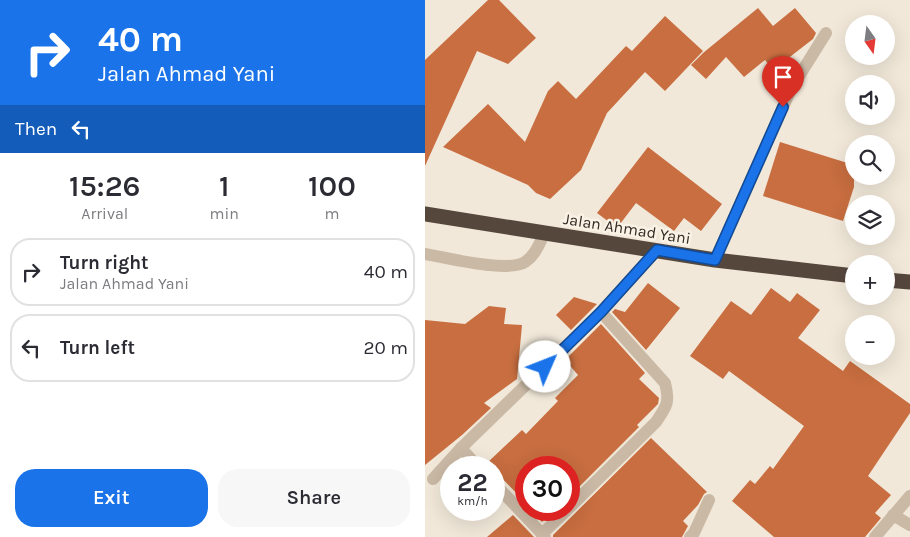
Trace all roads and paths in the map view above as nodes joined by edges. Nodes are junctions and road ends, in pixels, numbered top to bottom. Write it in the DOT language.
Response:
graph roads {
  1 [pos="826,33"];
  2 [pos="425,214"];
  3 [pos="545,233"];
  4 [pos="657,250"];
  5 [pos="425,254"];
  6 [pos="715,260"];
  7 [pos="845,275"];
  8 [pos="895,281"];
  9 [pos="910,282"];
  10 [pos="601,312"];
  11 [pos="461,448"];
  12 [pos="468,456"];
  13 [pos="433,478"];
  14 [pos="505,494"];
  15 [pos="910,496"];
  16 [pos="580,497"];
  17 [pos="709,500"];
  18 [pos="893,515"];
  19 [pos="557,521"];
  20 [pos="910,524"];
  21 [pos="544,535"];
  22 [pos="690,537"];
  23 [pos="875,537"];
  1 -- 6 [label="street"];
  2 -- 3 [label="highway, Jalan Ahmad Yani"];
  3 -- 4 [label="highway, Jalan Ahmad Yani"];
  3 -- 5 [label="street"];
  4 -- 6 [label="highway, Jalan Ahmad Yani"];
  4 -- 10 [label="street"];
  6 -- 7 [label="highway, Jalan Ahmad Yani"];
  8 -- 9 [label="highway"];
  10 -- 11 [label="street"];
  10 -- 16 [label="street"];
  11 -- 12 [label="street"];
  11 -- 13 [label="street"];
  14 -- 21 [label="street"];
  15 -- 18 [label="street"];
  17 -- 22 [label="street"];
  18 -- 20 [label="street"];
  18 -- 23 [label="street"];
  19 -- 21 [label="street"];
}
